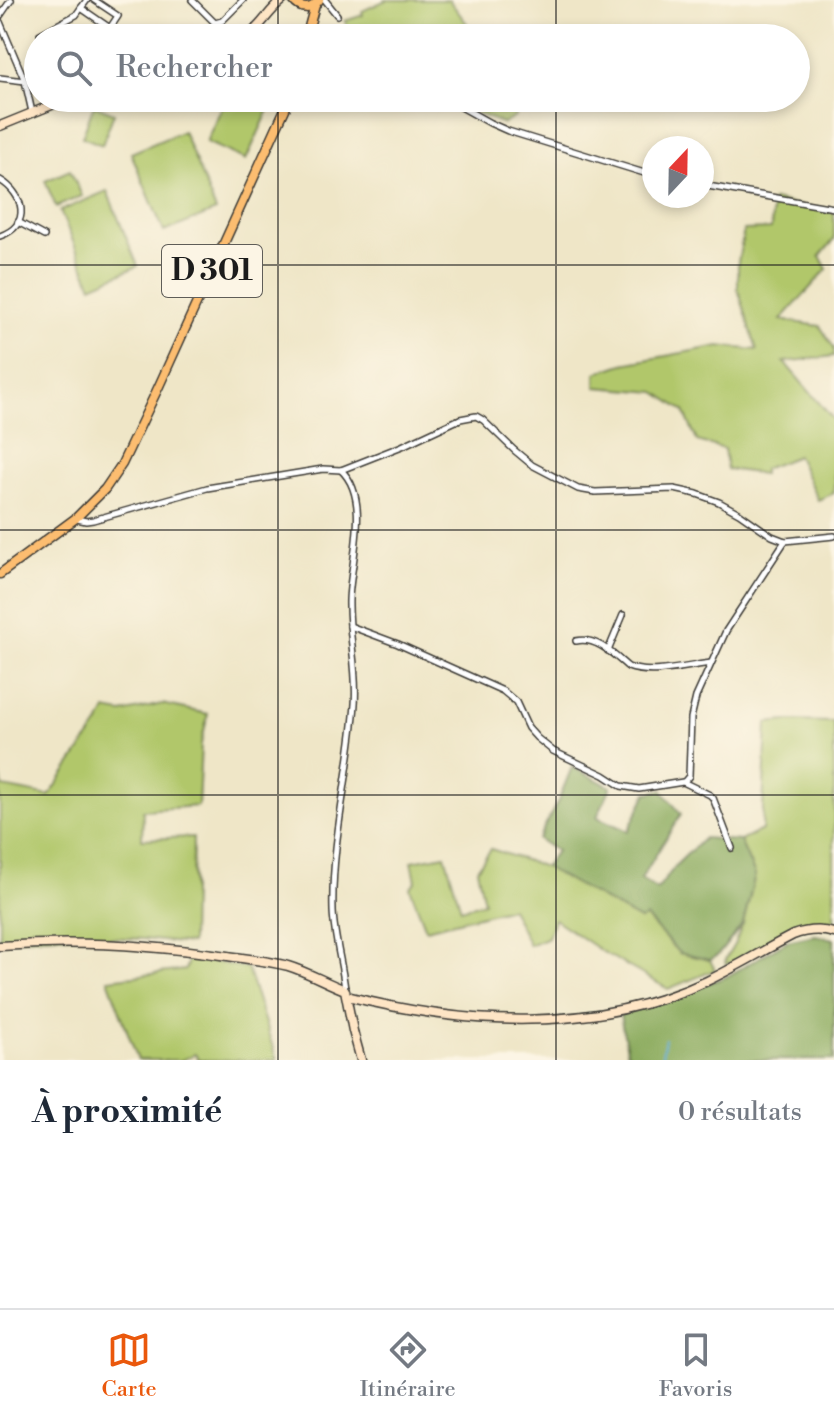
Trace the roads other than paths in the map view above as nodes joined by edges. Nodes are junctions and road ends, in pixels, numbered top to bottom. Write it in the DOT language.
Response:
graph roads {
  1 [pos="11,0"];
  2 [pos="94,0"];
  3 [pos="192,0"];
  4 [pos="243,0"];
  5 [pos="283,0"];
  6 [pos="85,1"];
  7 [pos="319,2"];
  8 [pos="297,4"];
  9 [pos="81,8"];
  10 [pos="268,13"];
  11 [pos="337,15"];
  12 [pos="0,16"];
  13 [pos="0,22"];
  14 [pos="61,24"];
  15 [pos="104,24"];
  16 [pos="113,24"];
  17 [pos="260,24"];
  18 [pos="303,24"];
  19 [pos="310,24"];
  20 [pos="0,78"];
  21 [pos="24,79"];
  22 [pos="24,81"];
  23 [pos="284,112"];
  24 [pos="470,112"];
  25 [pos="33,113"];
  26 [pos="0,126"];
  27 [pos="642,172"];
  28 [pos="0,180"];
  29 [pos="714,187"];
  30 [pos="834,208"];
  31 [pos="18,222"];
  32 [pos="0,236"];
  33 [pos="44,236"];
  34 [pos="341,470"];
  35 [pos="76,518"];
  36 [pos="834,536"];
  37 [pos="785,541"];
  38 [pos="0,574"];
  39 [pos="623,615"];
  40 [pos="350,626"];
  41 [pos="576,641"];
  42 [pos="608,651"];
  43 [pos="711,663"];
  44 [pos="683,782"];
  45 [pos="732,848"];
  46 [pos="834,933"];
  47 [pos="0,946"];
  48 [pos="346,993"];
  49 [pos="361,1060"];
  1 -- 12 [label="street"];
  2 -- 16 [label="street"];
  3 -- 4 [label="street"];
  5 -- 10 [label="street"];
  6 -- 9 [label="street"];
  7 -- 8 [label="main road"];
  7 -- 11 [label="street"];
  7 -- 19 [label="main road"];
  8 -- 10 [label="street"];
  8 -- 18 [label="main road"];
  9 -- 14 [label="street"];
  9 -- 15 [label="street"];
  10 -- 17 [label="street"];
  13 -- 21 [label="street"];
  20 -- 22 [label="street"];
  23 -- 35 [label="main road, D 301"];
  24 -- 27 [label="street"];
  25 -- 26 [label="street"];
  28 -- 31 [label="street"];
  29 -- 30 [label="street"];
  31 -- 32 [label="street"];
  31 -- 33 [label="street"];
  34 -- 35 [label="street"];
  34 -- 37 [label="street"];
  34 -- 40 [label="street"];
  35 -- 38 [label="main road, D 301"];
  36 -- 37 [label="street"];
  37 -- 43 [label="street"];
  39 -- 42 [label="street"];
  40 -- 44 [label="street"];
  40 -- 48 [label="street"];
  41 -- 42 [label="street"];
  42 -- 43 [label="street"];
  43 -- 44 [label="street"];
  44 -- 45 [label="street"];
  46 -- 48 [label="street"];
  47 -- 48 [label="street"];
  48 -- 49 [label="street"];
}
